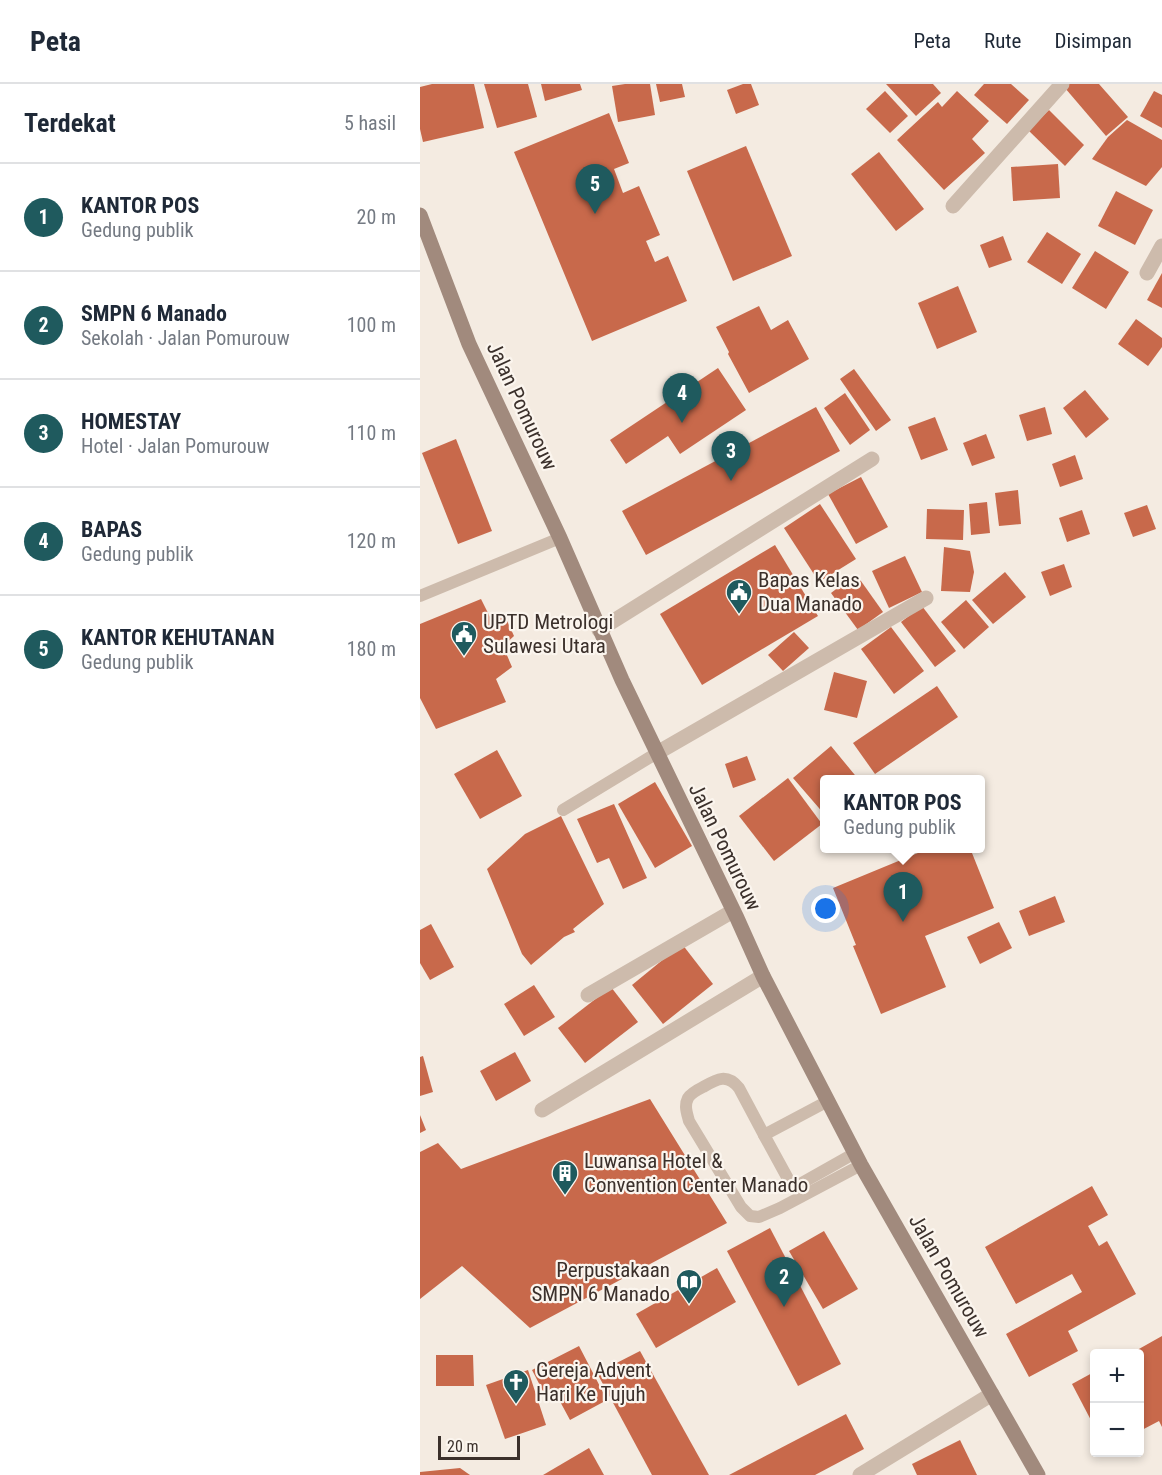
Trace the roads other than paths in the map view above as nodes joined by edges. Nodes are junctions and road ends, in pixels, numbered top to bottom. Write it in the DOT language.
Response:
graph roads {
  1 [pos="1062,84"];
  2 [pos="953,206"];
  3 [pos="420,215"];
  4 [pos="1162,246"];
  5 [pos="1147,273"];
  6 [pos="872,459"];
  7 [pos="560,538"];
  8 [pos="420,596"];
  9 [pos="927,598"];
  10 [pos="599,630"];
  11 [pos="657,753"];
  12 [pos="563,810"];
  13 [pos="733,910"];
  14 [pos="762,976"];
  15 [pos="588,995"];
  16 [pos="828,1101"];
  17 [pos="542,1110"];
  18 [pos="765,1136"];
  19 [pos="858,1159"];
  20 [pos="992,1394"];
  21 [pos="860,1475"];
  22 [pos="1038,1475"];
  1 -- 2 [label="street"];
  3 -- 7 [label="main road, Jalan Pomurouw"];
  4 -- 5 [label="street"];
  6 -- 10 [label="street"];
  7 -- 8 [label="lane"];
  7 -- 10 [label="main road, Jalan Pomurouw"];
  9 -- 11 [label="street"];
  10 -- 11 [label="main road, Jalan Pomurouw"];
  11 -- 12 [label="lane"];
  11 -- 13 [label="main road, Jalan Pomurouw"];
  13 -- 14 [label="main road, Jalan Pomurouw"];
  13 -- 15 [label="street"];
  14 -- 16 [label="main road, Jalan Pomurouw"];
  14 -- 17 [label="street"];
  16 -- 18 [label="lane"];
  16 -- 19 [label="main road, Jalan Pomurouw"];
  18 -- 19 [label="lane"];
  18 -- 19 [label="lane"];
  19 -- 20 [label="main road, Jalan Pomurouw"];
  20 -- 21 [label="street"];
  20 -- 22 [label="main road, Jalan Pomurouw"];
}
